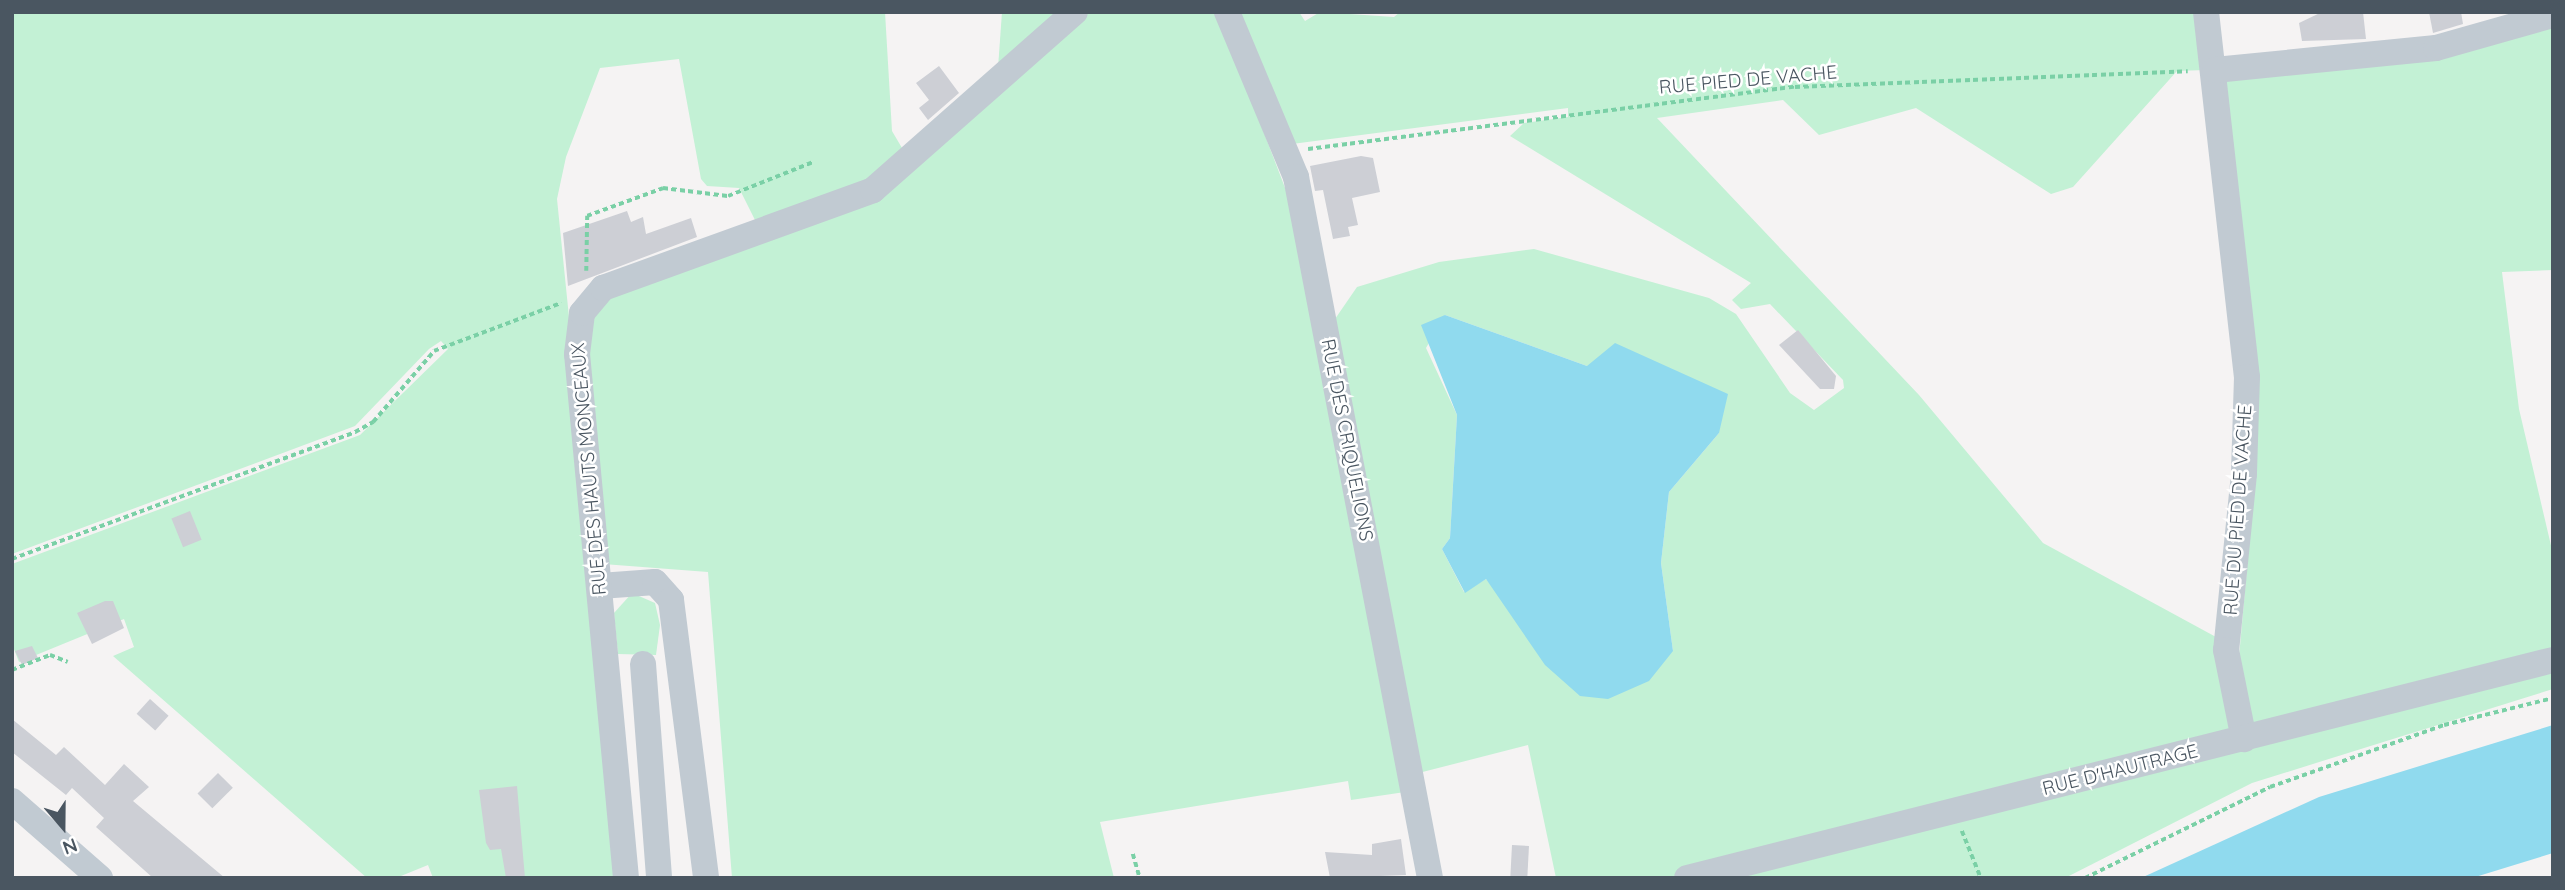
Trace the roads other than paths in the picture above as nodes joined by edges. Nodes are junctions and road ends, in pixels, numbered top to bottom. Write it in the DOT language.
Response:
graph roads {
  1 [pos="1075,12"];
  2 [pos="1227,12"];
  3 [pos="2206,12"];
  4 [pos="2553,15"];
  5 [pos="2215,70"];
  6 [pos="600,586"];
  7 [pos="2553,660"];
  8 [pos="643,664"];
  9 [pos="2244,738"];
  10 [pos="12,801"];
  11 [pos="100,878"];
  12 [pos="626,878"];
  13 [pos="659,878"];
  14 [pos="706,878"];
  15 [pos="1430,878"];
  16 [pos="1686,878"];
  1 -- 6 [label="street, RUE DES HAUTS MONCEAUX"];
  2 -- 15 [label="street, RUE DES CRIQUELIONS"];
  3 -- 5 [label="street, RUE DU PIED DE VACHE"];
  4 -- 5 [label="street"];
  5 -- 9 [label="street, RUE DU PIED DE VACHE"];
  6 -- 12 [label="street, RUE DES HAUTS MONCEAUX"];
  6 -- 14 [label="street"];
  7 -- 9 [label="street, RUE D'HAUTRAGE"];
  8 -- 13 [label="street"];
  9 -- 16 [label="street, RUE D'HAUTRAGE"];
  10 -- 11 [label="street"];
}
